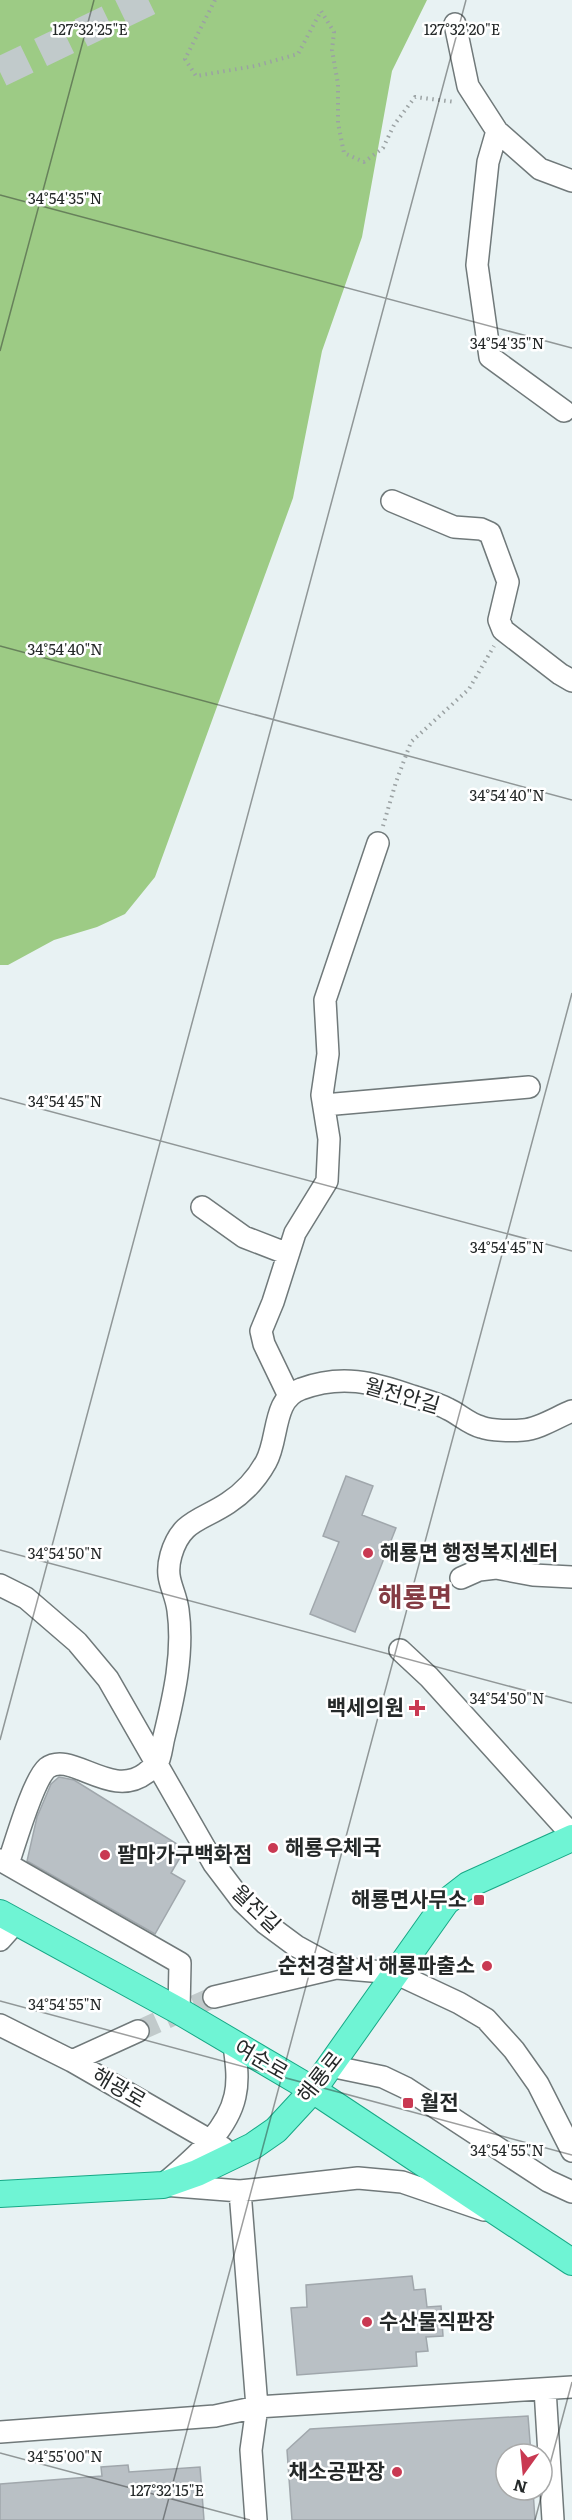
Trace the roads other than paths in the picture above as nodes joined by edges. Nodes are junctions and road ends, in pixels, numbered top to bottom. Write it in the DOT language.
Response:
graph roads {
  1 [pos="455,24"];
  2 [pos="497,131"];
  3 [pos="572,181"];
  4 [pos="569,409"];
  5 [pos="392,501"];
  6 [pos="572,681"];
  7 [pos="378,843"];
  8 [pos="529,1087"];
  9 [pos="324,1105"];
  10 [pos="202,1207"];
  11 [pos="288,1254"];
  12 [pos="289,1396"];
  13 [pos="572,1411"];
  14 [pos="572,1577"];
  15 [pos="461,1578"];
  16 [pos="0,1585"];
  17 [pos="400,1650"];
  18 [pos="157,1764"];
  19 [pos="572,1836"];
  20 [pos="4,1862"];
  21 [pos="5,1925"];
  22 [pos="336,1968"];
  23 [pos="395,1973"];
  24 [pos="214,1997"];
  25 [pos="179,2011"];
  26 [pos="0,2025"];
  27 [pos="138,2031"];
  28 [pos="234,2045"];
  29 [pos="72,2061"];
  30 [pos="330,2067"];
  31 [pos="313,2090"];
  32 [pos="211,2140"];
  33 [pos="572,2151"];
  34 [pos="235,2156"];
  35 [pos="164,2185"];
  36 [pos="240,2191"];
  37 [pos="572,2192"];
  38 [pos="0,2194"];
  39 [pos="503,2217"];
  40 [pos="572,2262"];
  41 [pos="572,2387"];
  42 [pos="545,2389"];
  43 [pos="257,2407"];
  44 [pos="0,2432"];
  45 [pos="256,2520"];
  46 [pos="553,2520"];
  1 -- 2 [label="street"];
  2 -- 3 [label="street"];
  2 -- 4 [label="street"];
  5 -- 6 [label="street"];
  7 -- 9 [label="street"];
  8 -- 9 [label="street"];
  9 -- 11 [label="street"];
  10 -- 11 [label="street"];
  11 -- 12 [label="street"];
  12 -- 13 [label="street, 월전안길"];
  12 -- 18 [label="street"];
  14 -- 15 [label="street"];
  16 -- 18 [label="street, 월전길"];
  17 -- 19 [label="street, 해룡로"];
  18 -- 20 [label="street"];
  18 -- 22 [label="street, 월전길"];
  19 -- 23 [label="main road, 해룡로"];
  20 -- 25 [label="street"];
  21 -- 25 [label="main road, 여순로"];
  22 -- 23 [label="street, 월전길"];
  22 -- 24 [label="street"];
  23 -- 30 [label="main road, 해룡로"];
  23 -- 33 [label="street, 월전길"];
  25 -- 28 [label="main road, 여순로"];
  26 -- 29 [label="street, 해광로"];
  27 -- 29 [label="street"];
  28 -- 31 [label="main road, 여순로"];
  28 -- 32 [label="street"];
  29 -- 32 [label="street, 해광로"];
  30 -- 31 [label="main road, 해룡로"];
  30 -- 37 [label="street"];
  31 -- 34 [label="main road, 해룡로"];
  31 -- 39 [label="main road, 여순로"];
  32 -- 34 [label="street, 해광로"];
  32 -- 35 [label="street"];
  34 -- 35 [label="main road, 해룡로"];
  35 -- 36 [label="street"];
  35 -- 38 [label="main road, 해룡로"];
  36 -- 39 [label="street"];
  36 -- 43 [label="street"];
  39 -- 40 [label="main road, 여순로"];
  41 -- 42 [label="street"];
  42 -- 43 [label="street"];
  42 -- 46 [label="street"];
  43 -- 44 [label="street"];
  43 -- 45 [label="street"];
}
